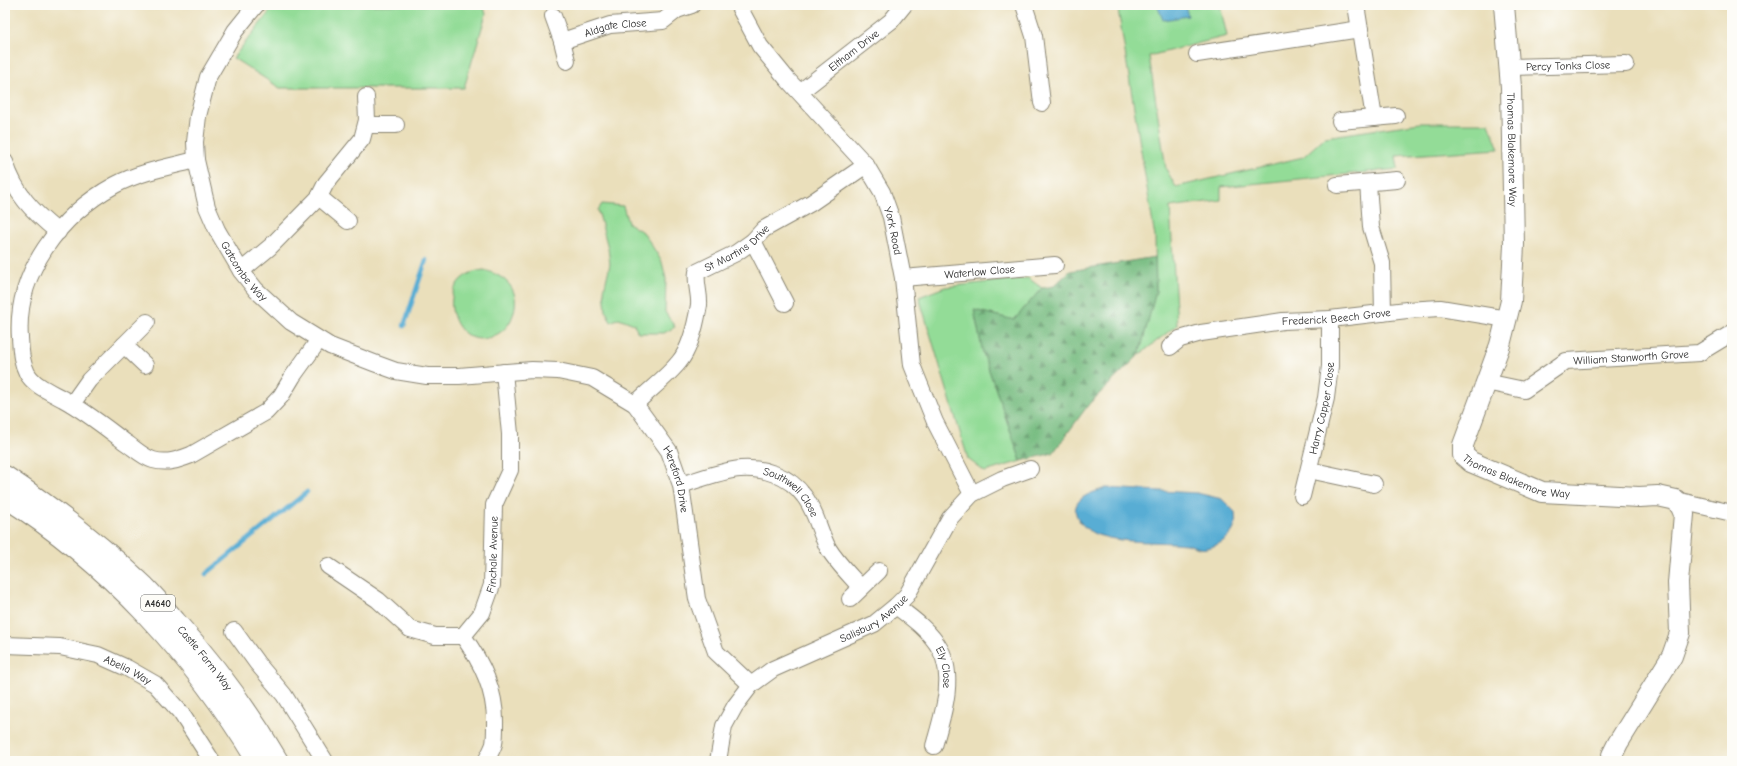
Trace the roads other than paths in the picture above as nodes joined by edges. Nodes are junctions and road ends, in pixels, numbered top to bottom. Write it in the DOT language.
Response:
graph roads {
  1 [pos="256,5"];
  2 [pos="692,5"];
  3 [pos="738,5"];
  4 [pos="904,5"];
  5 [pos="1024,5"];
  6 [pos="1356,5"];
  7 [pos="1504,5"];
  8 [pos="553,16"];
  9 [pos="1360,30"];
  10 [pos="562,41"];
  11 [pos="1197,54"];
  12 [pos="567,61"];
  13 [pos="1626,64"];
  14 [pos="1509,67"];
  15 [pos="800,92"];
  16 [pos="366,97"];
  17 [pos="1042,103"];
  18 [pos="1396,116"];
  19 [pos="1374,118"];
  20 [pos="1340,121"];
  21 [pos="366,125"];
  22 [pos="396,125"];
  23 [pos="196,160"];
  24 [pos="5,162"];
  25 [pos="866,165"];
  26 [pos="1397,180"];
  27 [pos="1368,183"];
  28 [pos="1337,186"];
  29 [pos="319,197"];
  30 [pos="348,221"];
  31 [pos="58,232"];
  32 [pos="753,241"];
  33 [pos="1055,265"];
  34 [pos="241,271"];
  35 [pos="903,278"];
  36 [pos="785,303"];
  37 [pos="1383,312"];
  38 [pos="1330,319"];
  39 [pos="1507,319"];
  40 [pos="147,322"];
  41 [pos="1732,333"];
  42 [pos="319,340"];
  43 [pos="13,342"];
  44 [pos="124,345"];
  45 [pos="1170,348"];
  46 [pos="146,365"];
  47 [pos="504,372"];
  48 [pos="1486,382"];
  49 [pos="72,404"];
  50 [pos="634,404"];
  51 [pos="1030,469"];
  52 [pos="1309,470"];
  53 [pos="5,477"];
  54 [pos="1374,484"];
  55 [pos="681,485"];
  56 [pos="972,494"];
  57 [pos="5,496"];
  58 [pos="1302,496"];
  59 [pos="1676,500"];
  60 [pos="1732,513"];
  61 [pos="328,566"];
  62 [pos="879,571"];
  63 [pos="861,588"];
  64 [pos="850,599"];
  65 [pos="896,606"];
  66 [pos="234,630"];
  67 [pos="463,636"];
  68 [pos="5,645"];
  69 [pos="751,685"];
  70 [pos="934,746"];
  71 [pos="212,761"];
  72 [pos="258,761"];
  73 [pos="277,761"];
  74 [pos="325,761"];
  75 [pos="486,761"];
  76 [pos="718,761"];
  77 [pos="1613,761"];
  1 -- 23 [label="street, Gatcombe Way"];
  2 -- 10 [label="street, Aldgate Close"];
  3 -- 15 [label="street, York Road"];
  4 -- 15 [label="street, Eltham Drive"];
  5 -- 17 [label="street"];
  6 -- 9 [label="street"];
  7 -- 14 [label="street, Thomas Blakemore Way"];
  8 -- 10 [label="street"];
  9 -- 11 [label="street"];
  9 -- 19 [label="street"];
  10 -- 12 [label="street"];
  13 -- 14 [label="street, Percy Tonks Close"];
  14 -- 39 [label="street, Thomas Blakemore Way"];
  15 -- 25 [label="street, York Road"];
  16 -- 21 [label="street"];
  18 -- 19 [label="street"];
  19 -- 20 [label="street"];
  21 -- 22 [label="street"];
  21 -- 29 [label="street"];
  23 -- 31 [label="street"];
  23 -- 34 [label="street, Gatcombe Way"];
  24 -- 31 [label="street"];
  25 -- 32 [label="street, St Martins Drive"];
  25 -- 35 [label="street, York Road"];
  26 -- 27 [label="street"];
  27 -- 28 [label="street"];
  27 -- 37 [label="street"];
  29 -- 30 [label="street"];
  29 -- 34 [label="street"];
  31 -- 43 [label="street"];
  32 -- 36 [label="street"];
  32 -- 50 [label="street, St Martins Drive"];
  33 -- 35 [label="street, Waterlow Close"];
  34 -- 42 [label="street, Gatcombe Way"];
  35 -- 56 [label="street, York Road"];
  37 -- 38 [label="street, Frederick Beech Grove"];
  37 -- 39 [label="street, Frederick Beech Grove"];
  38 -- 45 [label="street, Frederick Beech Grove"];
  38 -- 52 [label="street, Harry Capper Close"];
  39 -- 48 [label="street, Thomas Blakemore Way"];
  40 -- 44 [label="street"];
  41 -- 48 [label="street, William Stanworth Grove"];
  42 -- 47 [label="street, Gatcombe Way"];
  42 -- 49 [label="street"];
  43 -- 49 [label="street"];
  44 -- 46 [label="street"];
  44 -- 49 [label="street"];
  47 -- 50 [label="street, Hereford Drive"];
  47 -- 67 [label="street, Finchale Avenue"];
  48 -- 59 [label="street, Thomas Blakemore Way"];
  50 -- 55 [label="street, Hereford Drive"];
  51 -- 56 [label="street, Salisbury Avenue"];
  52 -- 54 [label="street"];
  52 -- 58 [label="street, Harry Capper Close"];
  53 -- 73 [label="main road, Castle Farm Way / A4640"];
  55 -- 63 [label="street, Southwell Close"];
  55 -- 69 [label="street, Hereford Drive"];
  56 -- 65 [label="street, Salisbury Avenue"];
  57 -- 72 [label="main road, Castle Farm Way / A4640"];
  59 -- 60 [label="street"];
  59 -- 77 [label="street"];
  61 -- 67 [label="street"];
  62 -- 63 [label="street"];
  63 -- 64 [label="street"];
  65 -- 69 [label="street, Salisbury Avenue"];
  65 -- 70 [label="street, Ely Close"];
  66 -- 74 [label="street"];
  67 -- 75 [label="street"];
  68 -- 71 [label="street, Abelia Way"];
  69 -- 76 [label="street, Salisbury Avenue"];
}
